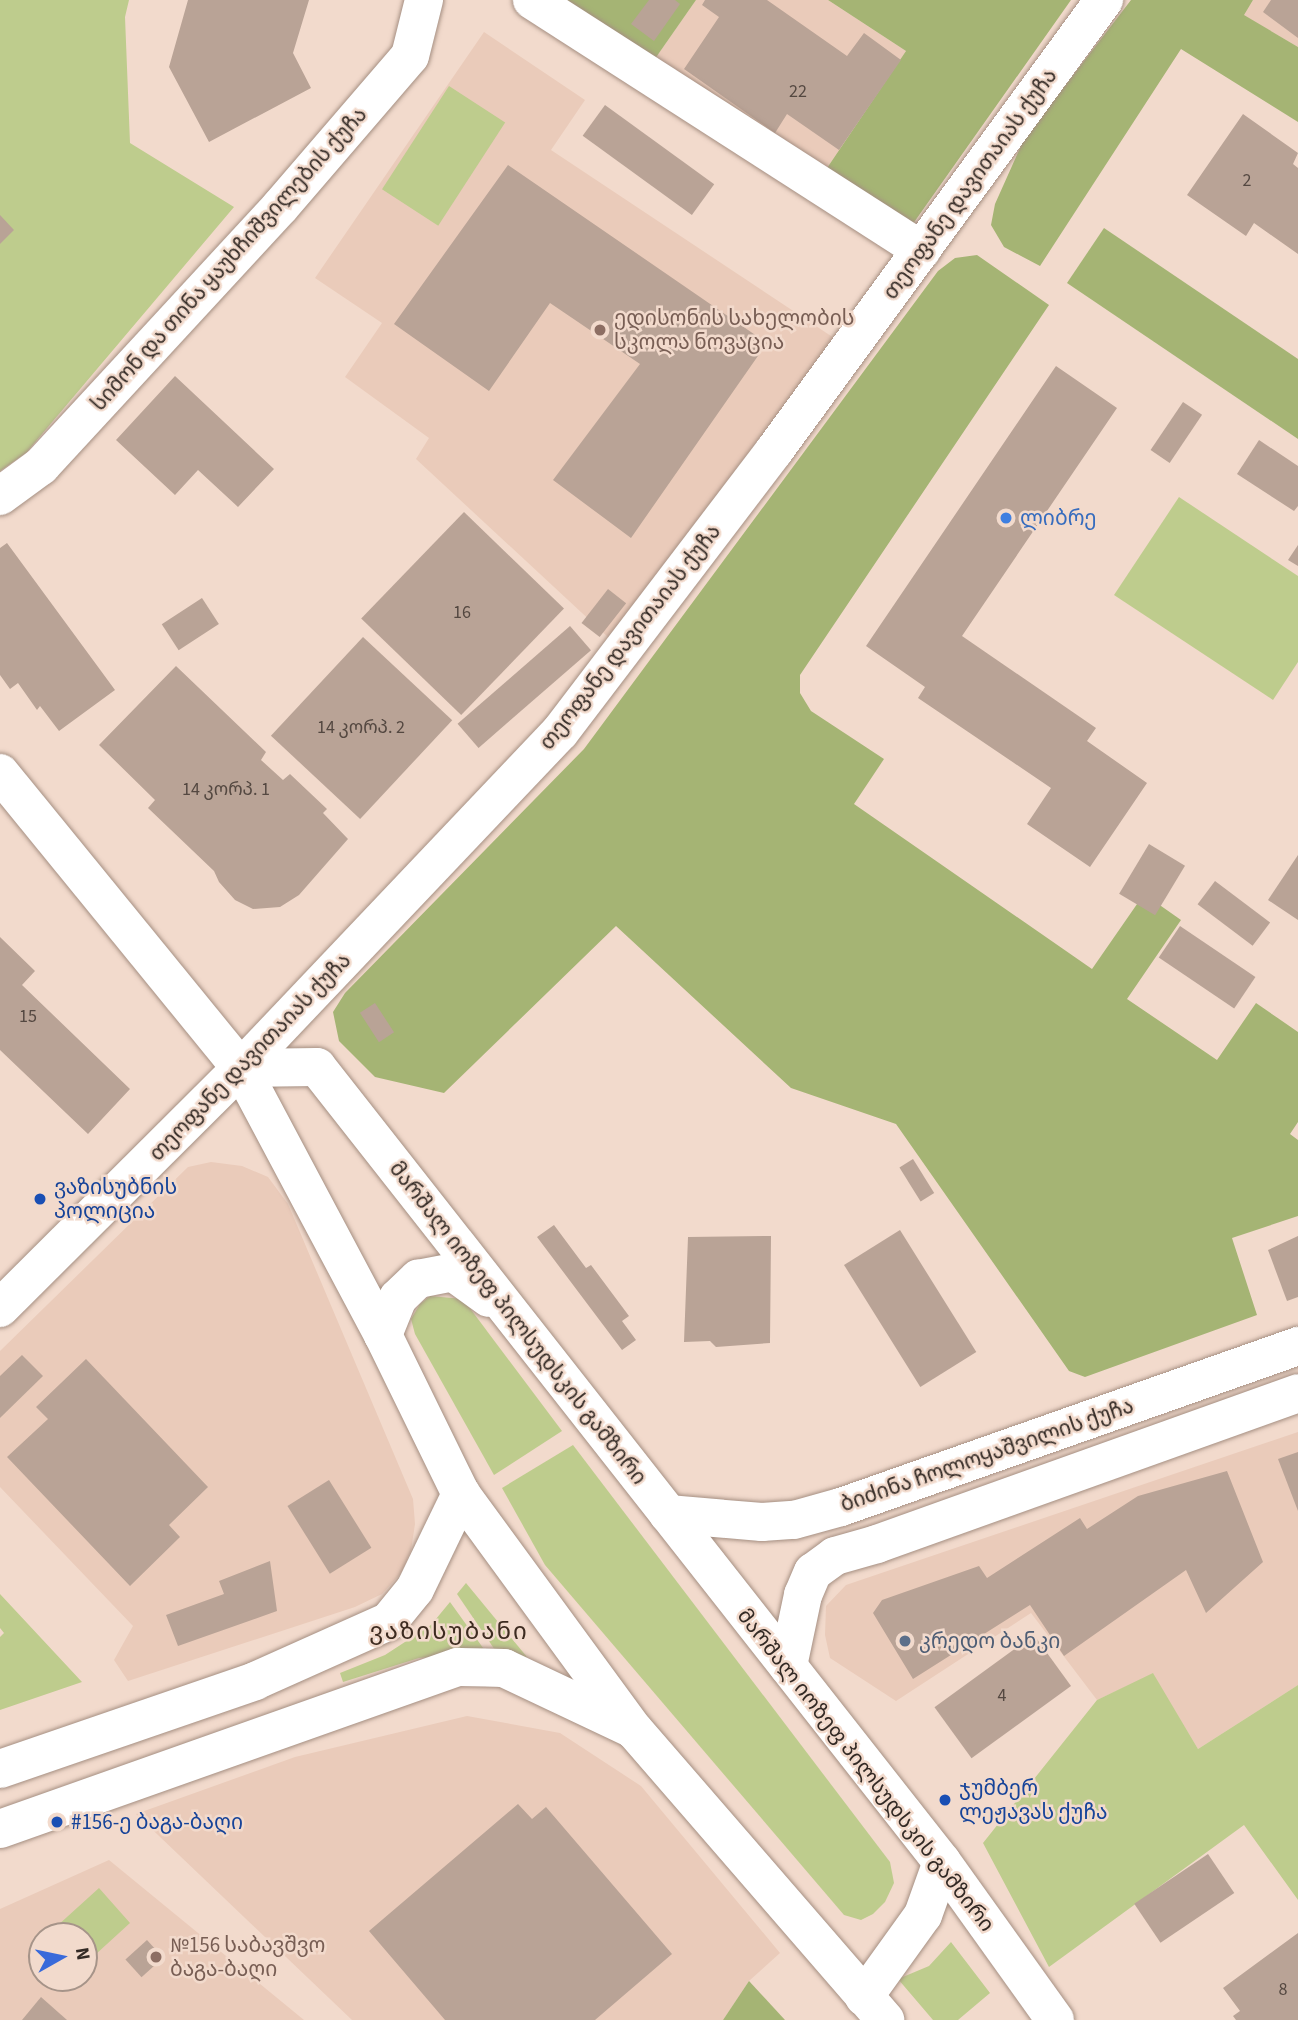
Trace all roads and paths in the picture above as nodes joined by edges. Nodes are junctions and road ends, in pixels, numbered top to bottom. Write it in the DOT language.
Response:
graph roads {
  1 [pos="424,0"];
  2 [pos="532,0"];
  3 [pos="1104,0"];
  4 [pos="922,250"];
  5 [pos="0,496"];
  6 [pos="0,773"];
  7 [pos="241,1069"];
  8 [pos="0,1307"];
  9 [pos="511,1314"];
  10 [pos="383,1335"];
  11 [pos="1298,1346"];
  12 [pos="1298,1393"];
  13 [pos="461,1494"];
  14 [pos="668,1514"];
  15 [pos="788,1666"];
  16 [pos="634,1730"];
  17 [pos="0,1769"];
  18 [pos="0,1829"];
  19 [pos="942,1862"];
  20 [pos="868,2012"];
  21 [pos="1055,2020"];
  1 -- 5 [label="main road, სიმონ და თინა ყაუხჩიშვილების ქუჩა"];
  2 -- 4 [label="main road"];
  3 -- 4 [label="main road, თეოფანე დავითაიას ქუჩა"];
  4 -- 7 [label="main road, თეოფანე დავითაიას ქუჩა"];
  6 -- 7 [label="main road"];
  7 -- 8 [label="main road, თეოფანე დავითაიას ქუჩა"];
  7 -- 9 [label="main road, მარშალ იოზეფ პილსუდსკის გამზირი"];
  7 -- 10 [label="main road"];
  9 -- 10 [label="main road"];
  9 -- 14 [label="main road, მარშალ იოზეფ პილსუდსკის გამზირი"];
  10 -- 13 [label="main road"];
  11 -- 14 [label="main road, ბიძინა ჩოლოყაშვილის ქუჩა"];
  12 -- 15 [label="main road"];
  13 -- 16 [label="main road"];
  13 -- 17 [label="main road"];
  14 -- 15 [label="main road, მარშალ იოზეფ პილსუდსკის გამზირი"];
  15 -- 19 [label="main road, მარშალ იოზეფ პილსუდსკის გამზირი"];
  16 -- 18 [label="main road"];
  16 -- 20 [label="main road"];
  19 -- 20 [label="main road"];
  19 -- 21 [label="main road, მარშალ იოზეფ პილსუდსკის გამზირი"];
}
